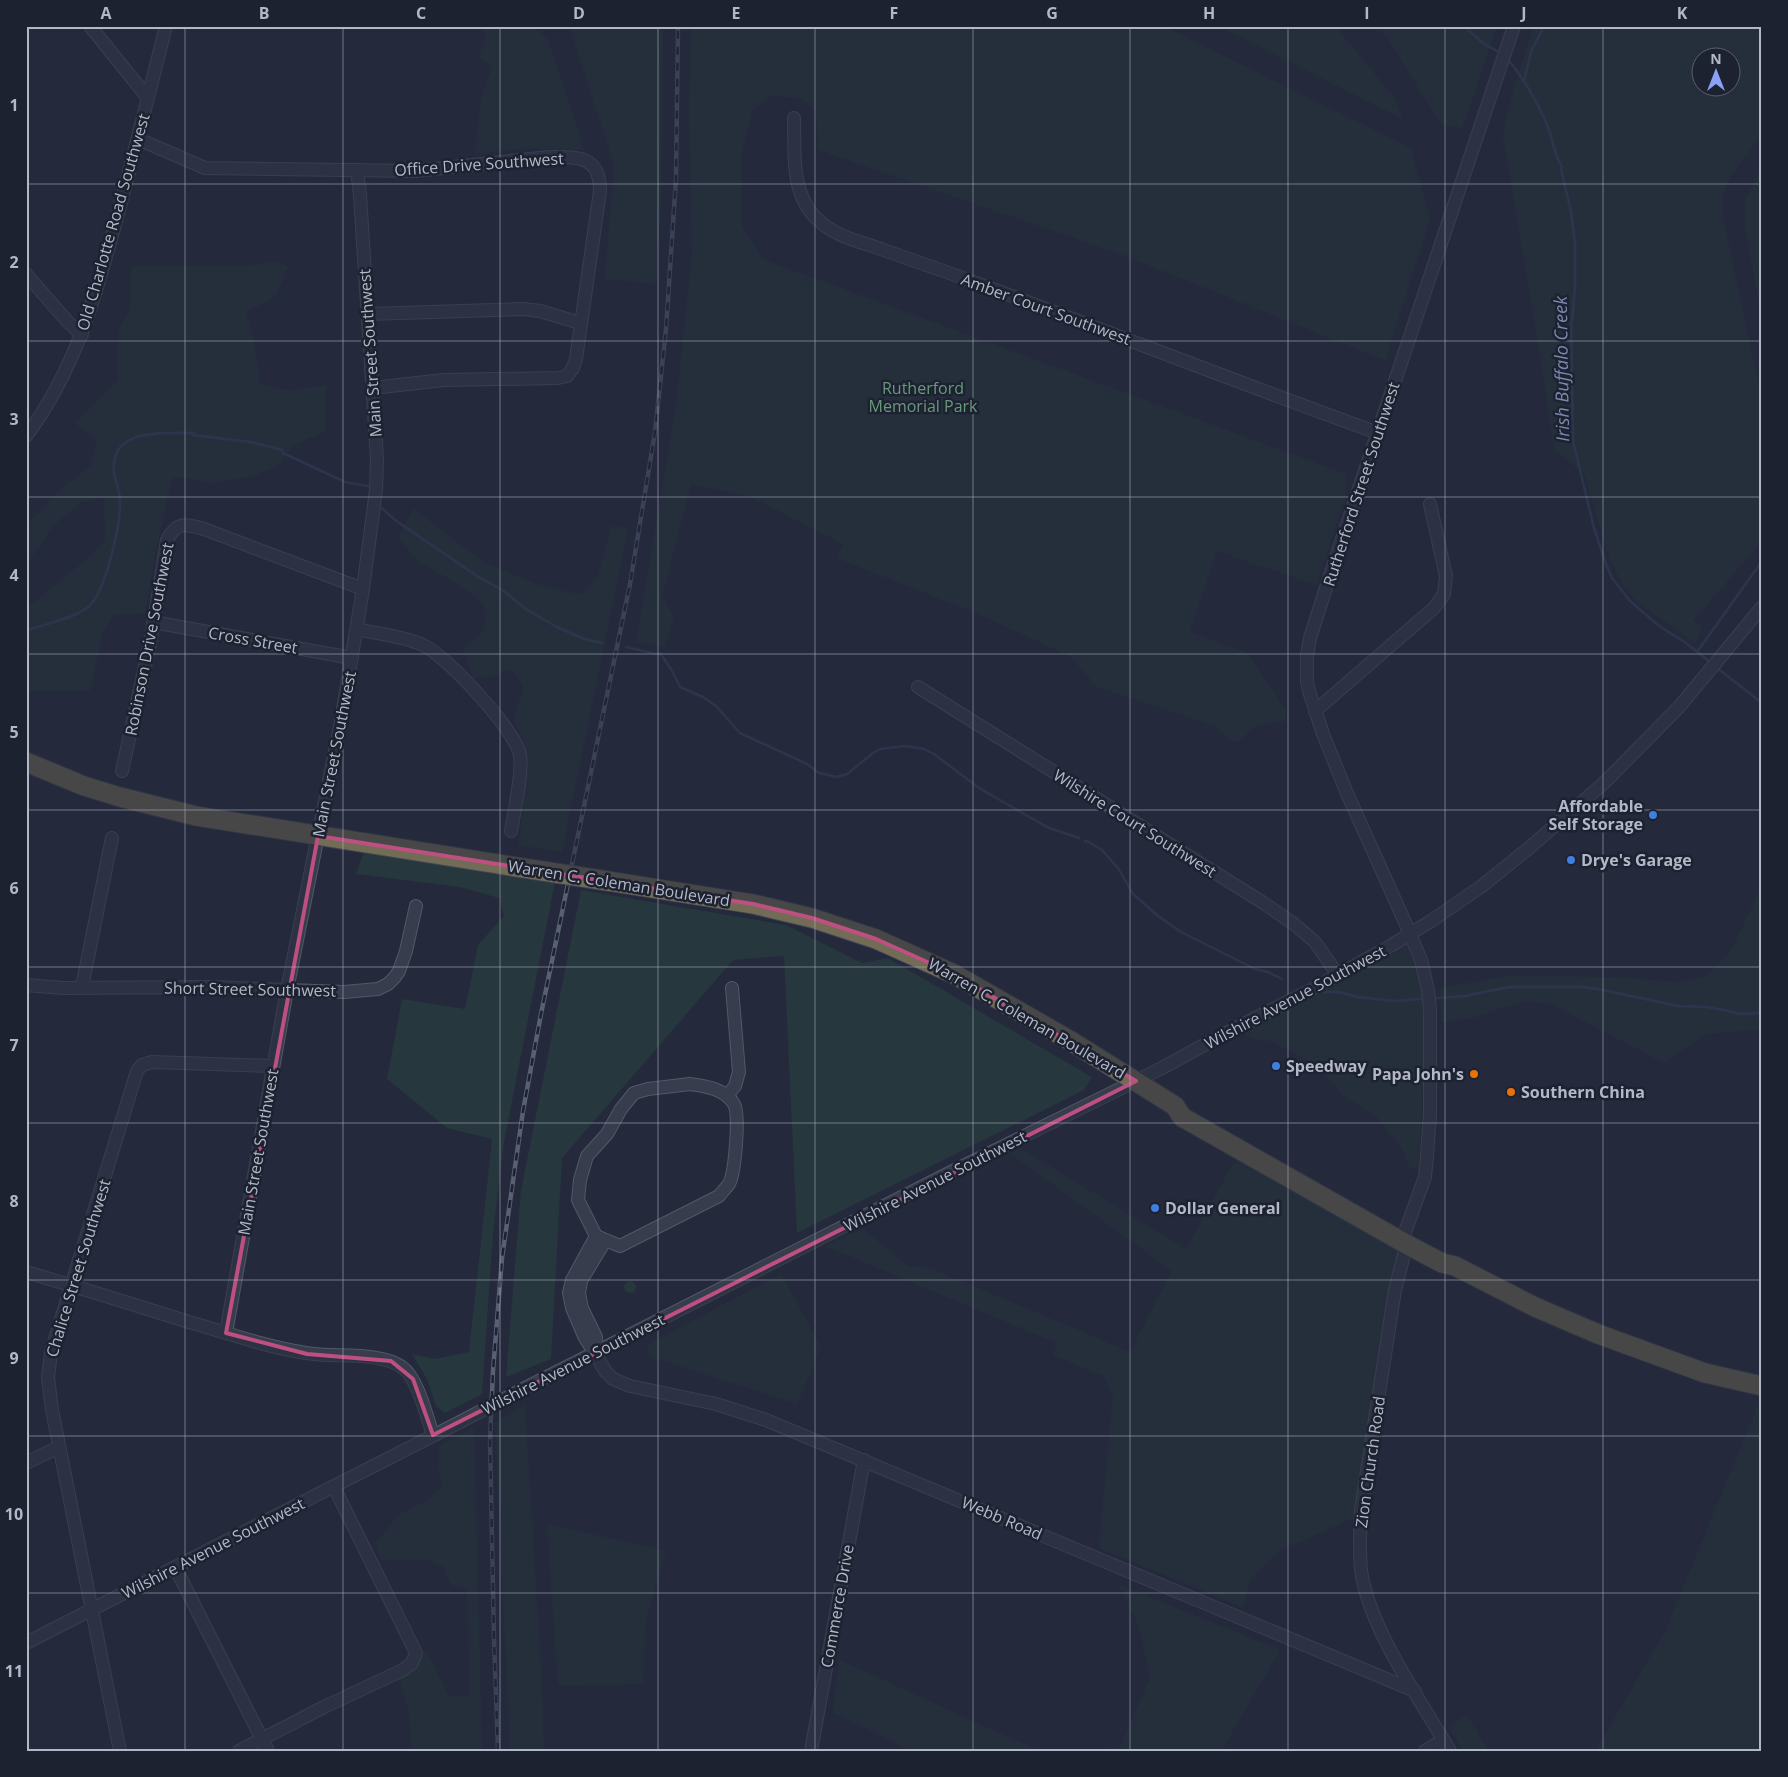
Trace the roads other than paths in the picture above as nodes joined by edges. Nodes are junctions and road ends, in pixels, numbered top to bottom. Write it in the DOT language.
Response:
graph roads {
  1 [pos="90,26"];
  2 [pos="166,26"];
  3 [pos="1514,28"];
  4 [pos="148,98"];
  5 [pos="794,118"];
  6 [pos="138,139"];
  7 [pos="357,170"];
  8 [pos="26,274"];
  9 [pos="368,314"];
  10 [pos="580,323"];
  11 [pos="82,335"];
  12 [pos="372,388"];
  13 [pos="1378,433"];
  14 [pos="26,436"];
  15 [pos="1430,504"];
  16 [pos="364,589"];
  17 [pos="1762,607"];
  18 [pos="154,622"];
  19 [pos="357,629"];
  20 [pos="352,658"];
  21 [pos="918,687"];
  22 [pos="1314,711"];
  23 [pos="26,762"];
  24 [pos="122,771"];
  25 [pos="511,831"];
  26 [pos="318,836"];
  27 [pos="112,838"];
  28 [pos="416,906"];
  29 [pos="1410,934"];
  30 [pos="1338,975"];
  31 [pos="26,985"];
  32 [pos="82,988"];
  33 [pos="732,988"];
  34 [pos="287,990"];
  35 [pos="273,1066"];
  36 [pos="1136,1080"];
  37 [pos="727,1096"];
  38 [pos="600,1238"];
  39 [pos="1407,1238"];
  40 [pos="26,1272"];
  41 [pos="71,1286"];
  42 [pos="226,1333"];
  43 [pos="595,1353"];
  44 [pos="1762,1386"];
  45 [pos="433,1435"];
  46 [pos="59,1447"];
  47 [pos="864,1460"];
  48 [pos="26,1463"];
  49 [pos="334,1487"];
  50 [pos="175,1568"];
  51 [pos="92,1609"];
  52 [pos="26,1642"];
  53 [pos="1414,1691"];
  54 [pos="262,1738"];
  55 [pos="1446,1745"];
  56 [pos="120,1751"];
  57 [pos="239,1751"];
  58 [pos="268,1751"];
  59 [pos="811,1751"];
  60 [pos="1425,1751"];
  1 -- 4 [label="street"];
  2 -- 4 [label="street, Old Charlotte Road Southwest"];
  3 -- 13 [label="street, Rutherford Street Southwest"];
  4 -- 6 [label="street, Old Charlotte Road Southwest"];
  5 -- 13 [label="street, Amber Court Southwest"];
  6 -- 7 [label="street, Office Drive Southwest"];
  6 -- 11 [label="street, Old Charlotte Road Southwest"];
  7 -- 9 [label="street, Main Street Southwest"];
  7 -- 10 [label="street, Office Drive Southwest"];
  8 -- 11 [label="street"];
  9 -- 10 [label="street"];
  9 -- 12 [label="street, Main Street Southwest"];
  10 -- 12 [label="street, Office Drive Southwest"];
  11 -- 14 [label="street, Old Charlotte Road Southwest"];
  12 -- 16 [label="street, Main Street Southwest"];
  13 -- 22 [label="street, Rutherford Street Southwest"];
  15 -- 22 [label="street"];
  16 -- 18 [label="street, Robinson Drive Southwest"];
  16 -- 19 [label="street, Main Street Southwest"];
  17 -- 29 [label="street, Wilshire Avenue Southwest"];
  18 -- 20 [label="street, Cross Street"];
  18 -- 24 [label="street, Robinson Drive Southwest"];
  19 -- 20 [label="street, Main Street Southwest"];
  19 -- 25 [label="street"];
  20 -- 26 [label="street, Main Street Southwest"];
  21 -- 30 [label="street, Wilshire Court Southwest"];
  22 -- 29 [label="street, Rutherford Street Southwest"];
  23 -- 26 [label="highway, Warren C. Coleman Boulevard"];
  26 -- 34 [label="street, Main Street Southwest"];
  26 -- 36 [label="highway, Warren C. Coleman Boulevard, bridge"];
  27 -- 32 [label="street"];
  28 -- 34 [label="street, Short Street Southwest"];
  29 -- 30 [label="street, Wilshire Avenue Southwest"];
  29 -- 39 [label="street, Zion Church Road"];
  30 -- 36 [label="street, Wilshire Avenue Southwest"];
  31 -- 32 [label="street, Short Street Southwest"];
  32 -- 34 [label="street, Short Street Southwest"];
  33 -- 37 [label="street"];
  34 -- 35 [label="street, Main Street Southwest"];
  35 -- 41 [label="street, Chalice Street Southwest"];
  35 -- 42 [label="street, Main Street Southwest"];
  36 -- 39 [label="highway, Warren C. Coleman Boulevard"];
  36 -- 43 [label="street, Wilshire Avenue Southwest"];
  37 -- 38 [label="street"];
  37 -- 38 [label="street"];
  38 -- 43 [label="street, Webb Road"];
  39 -- 44 [label="highway, Warren C. Coleman Boulevard"];
  39 -- 53 [label="street, Zion Church Road"];
  40 -- 41 [label="street"];
  41 -- 42 [label="street"];
  41 -- 46 [label="street, Chalice Street Southwest"];
  42 -- 45 [label="street"];
  43 -- 45 [label="street, Wilshire Avenue Southwest, bridge"];
  43 -- 47 [label="street, Webb Road"];
  45 -- 49 [label="street, Wilshire Avenue Southwest"];
  46 -- 48 [label="street"];
  46 -- 51 [label="street, Chalice Street Southwest"];
  47 -- 53 [label="street, Webb Road"];
  47 -- 59 [label="street, Commerce Drive"];
  49 -- 50 [label="street, Wilshire Avenue Southwest"];
  49 -- 54 [label="street"];
  50 -- 51 [label="street, Wilshire Avenue Southwest"];
  50 -- 54 [label="street"];
  51 -- 52 [label="street, Wilshire Avenue Southwest"];
  51 -- 56 [label="street, Chalice Street Southwest"];
  53 -- 55 [label="street, Zion Church Road"];
  54 -- 57 [label="street"];
  54 -- 58 [label="street"];
  55 -- 60 [label="street"];
}
